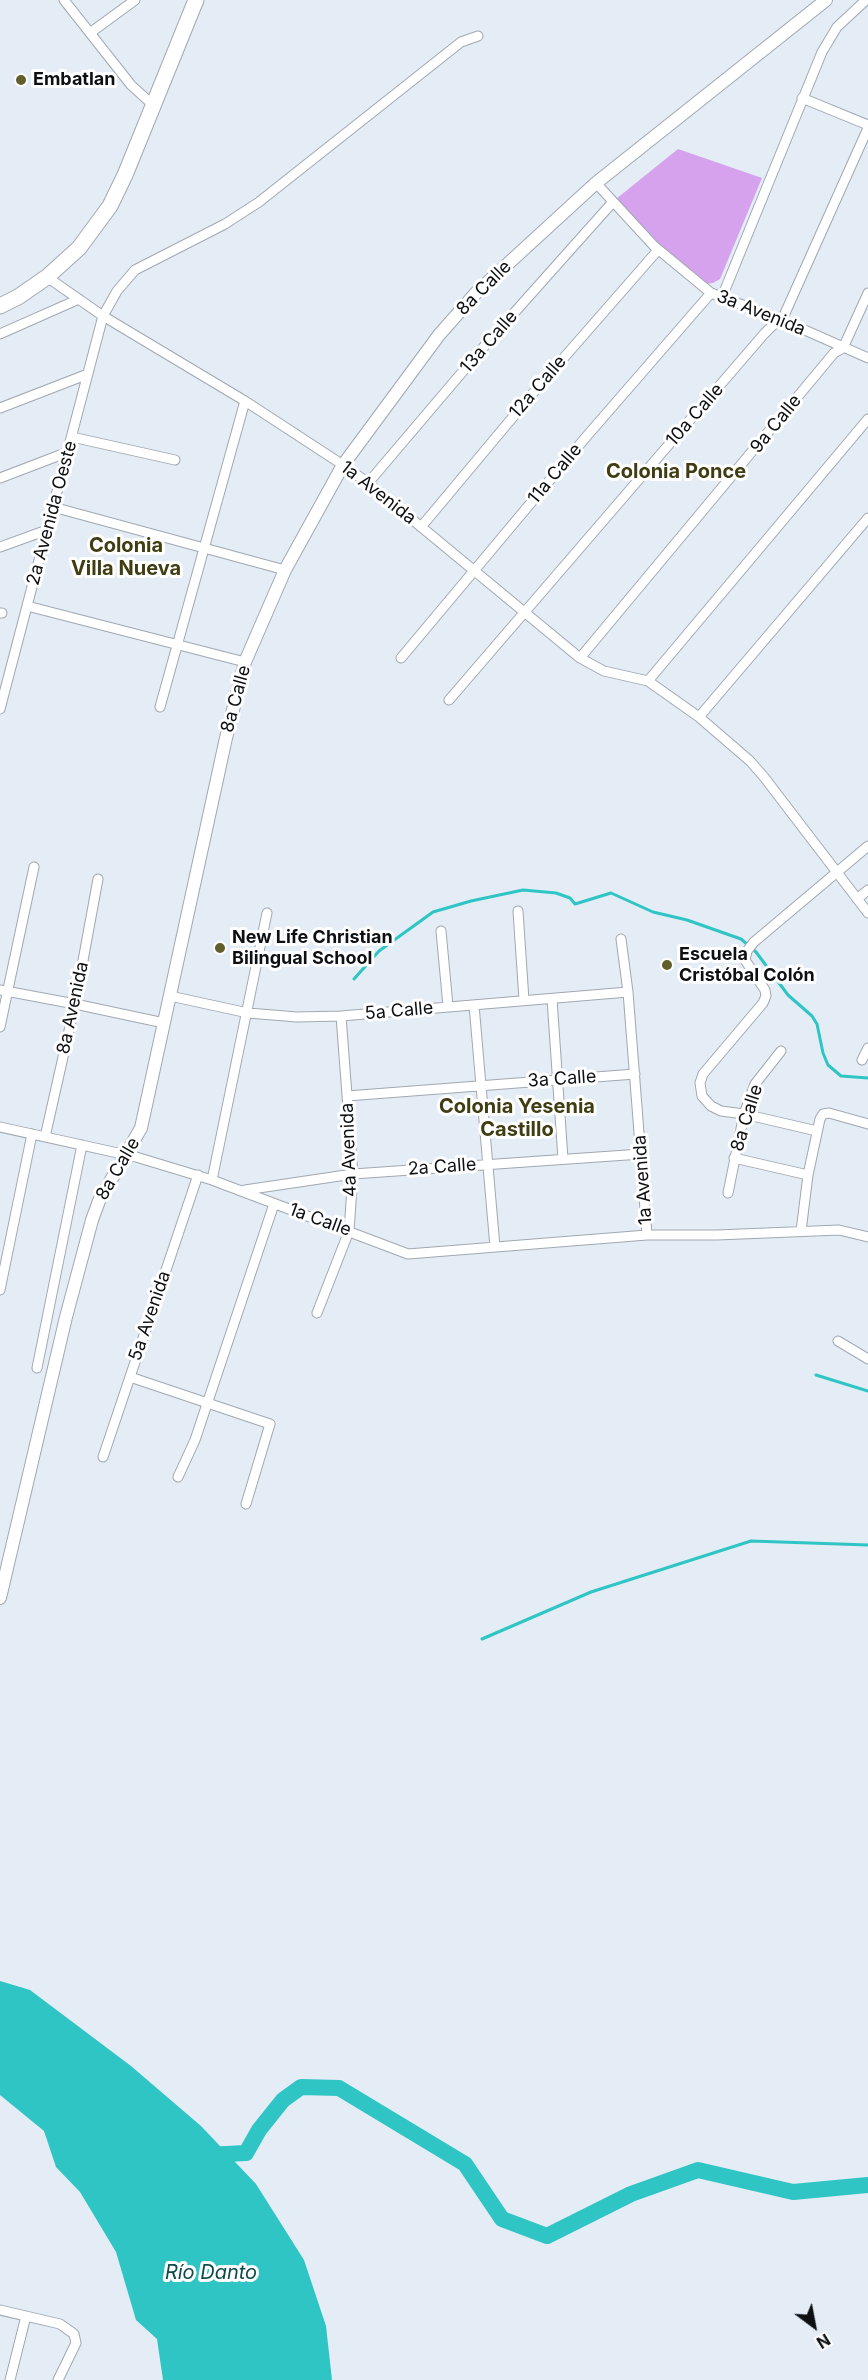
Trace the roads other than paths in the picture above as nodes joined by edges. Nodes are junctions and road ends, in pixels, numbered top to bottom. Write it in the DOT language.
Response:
graph roads {
  1 [pos="64,0"];
  2 [pos="135,0"];
  3 [pos="196,0"];
  4 [pos="825,0"];
  5 [pos="866,0"];
  6 [pos="90,33"];
  7 [pos="478,36"];
  8 [pos="802,98"];
  9 [pos="153,105"];
  10 [pos="868,126"];
  11 [pos="596,183"];
  12 [pos="612,203"];
  13 [pos="658,250"];
  14 [pos="47,277"];
  15 [pos="711,292"];
  16 [pos="868,293"];
  17 [pos="722,297"];
  18 [pos="79,299"];
  19 [pos="0,306"];
  20 [pos="103,316"];
  21 [pos="782,320"];
  22 [pos="0,334"];
  23 [pos="843,348"];
  24 [pos="868,358"];
  25 [pos="88,374"];
  26 [pos="245,401"];
  27 [pos="0,408"];
  28 [pos="868,419"];
  29 [pos="72,437"];
  30 [pos="68,452"];
  31 [pos="175,460"];
  32 [pos="343,465"];
  33 [pos="0,478"];
  34 [pos="368,483"];
  35 [pos="53,507"];
  36 [pos="868,518"];
  37 [pos="421,527"];
  38 [pos="47,530"];
  39 [pos="0,547"];
  40 [pos="204,548"];
  41 [pos="285,570"];
  42 [pos="473,572"];
  43 [pos="27,606"];
  44 [pos="524,613"];
  45 [pos="178,644"];
  46 [pos="401,658"];
  47 [pos="580,658"];
  48 [pos="245,662"];
  49 [pos="648,681"];
  50 [pos="449,700"];
  51 [pos="160,707"];
  52 [pos="0,709"];
  53 [pos="699,717"];
  54 [pos="868,846"];
  55 [pos="34,867"];
  56 [pos="838,873"];
  57 [pos="98,879"];
  58 [pos="868,890"];
  59 [pos="857,899"];
  60 [pos="518,911"];
  61 [pos="267,913"];
  62 [pos="868,914"];
  63 [pos="441,931"];
  64 [pos="621,939"];
  65 [pos="4,991"];
  66 [pos="628,992"];
  67 [pos="170,996"];
  68 [pos="552,999"];
  69 [pos="524,1000"];
  70 [pos="75,1004"];
  71 [pos="474,1005"];
  72 [pos="448,1006"];
  73 [pos="248,1013"];
  74 [pos="341,1016"];
  75 [pos="164,1023"];
  76 [pos="0,1027"];
  77 [pos="868,1048"];
  78 [pos="781,1051"];
  79 [pos="862,1060"];
  80 [pos="634,1074"];
  81 [pos="557,1079"];
  82 [pos="481,1085"];
  83 [pos="347,1096"];
  84 [pos="744,1114"];
  85 [pos="868,1124"];
  86 [pos="0,1127"];
  87 [pos="817,1131"];
  88 [pos="32,1134"];
  89 [pos="45,1137"];
  90 [pos="82,1145"];
  91 [pos="641,1154"];
  92 [pos="126,1155"];
  93 [pos="734,1158"];
  94 [pos="563,1159"];
  95 [pos="487,1164"];
  96 [pos="353,1174"];
  97 [pos="198,1175"];
  98 [pos="808,1175"];
  99 [pos="212,1180"];
  100 [pos="245,1190"];
  101 [pos="728,1193"];
  102 [pos="274,1204"];
  103 [pos="349,1231"];
  104 [pos="801,1231"];
  105 [pos="647,1235"];
  106 [pos="868,1237"];
  107 [pos="495,1247"];
  108 [pos="0,1290"];
  109 [pos="317,1313"];
  110 [pos="838,1341"];
  111 [pos="868,1359"];
  112 [pos="37,1368"];
  113 [pos="130,1377"];
  114 [pos="207,1403"];
  115 [pos="103,1457"];
  116 [pos="178,1477"];
  117 [pos="246,1504"];
  118 [pos="0,1598"];
  119 [pos="0,2310"];
  120 [pos="26,2316"];
  121 [pos="10,2380"];
  122 [pos="58,2380"];
  1 -- 6 [label="street"];
  2 -- 6 [label="street"];
  3 -- 9 [label="main road"];
  4 -- 11 [label="street, 8a Calle"];
  5 -- 8 [label="street"];
  6 -- 9 [label="street"];
  7 -- 20 [label="street, 2a Avenida Oeste"];
  8 -- 10 [label="street"];
  8 -- 17 [label="street"];
  9 -- 14 [label="main road"];
  10 -- 21 [label="street, 10a Calle"];
  11 -- 12 [label="street, 3a Avenida"];
  11 -- 32 [label="street, 8a Calle"];
  12 -- 13 [label="street, 3a Avenida"];
  12 -- 34 [label="street, 13a Calle"];
  13 -- 15 [label="street, 3a Avenida"];
  13 -- 37 [label="street, 12a Calle"];
  14 -- 18 [label="street, 1a Avenida"];
  14 -- 19 [label="main road"];
  15 -- 17 [label="street, 3a Avenida"];
  15 -- 42 [label="street, 11a Calle"];
  16 -- 23 [label="street, 9a Calle"];
  17 -- 21 [label="street, 3a Avenida"];
  18 -- 20 [label="street, 1a Avenida"];
  18 -- 22 [label="street"];
  20 -- 25 [label="street, 2a Avenida Oeste"];
  20 -- 26 [label="street, 1a Avenida"];
  21 -- 23 [label="street, 3a Avenida"];
  21 -- 44 [label="street, 10a Calle"];
  23 -- 24 [label="street, 3a Avenida"];
  23 -- 47 [label="street, 9a Calle"];
  25 -- 27 [label="street"];
  25 -- 29 [label="street, 2a Avenida Oeste"];
  26 -- 32 [label="street, 1a Avenida"];
  26 -- 40 [label="street"];
  28 -- 49 [label="street"];
  29 -- 30 [label="street, 2a Avenida Oeste"];
  29 -- 31 [label="street"];
  30 -- 33 [label="street"];
  30 -- 35 [label="street, 2a Avenida Oeste"];
  32 -- 34 [label="street, 1a Avenida"];
  32 -- 41 [label="street, 8a Calle"];
  34 -- 37 [label="street, 1a Avenida"];
  35 -- 38 [label="street, 2a Avenida Oeste"];
  35 -- 40 [label="street"];
  36 -- 53 [label="street"];
  37 -- 42 [label="street, 1a Avenida"];
  38 -- 39 [label="street"];
  38 -- 43 [label="street, 2a Avenida Oeste"];
  40 -- 41 [label="street"];
  40 -- 45 [label="street"];
  41 -- 48 [label="street, 8a Calle"];
  42 -- 44 [label="street, 1a Avenida"];
  42 -- 46 [label="street, 11a Calle"];
  43 -- 45 [label="street"];
  43 -- 52 [label="street, 2a Avenida Oeste"];
  44 -- 47 [label="street, 1a Avenida"];
  44 -- 50 [label="street, 10a Calle"];
  45 -- 48 [label="street"];
  45 -- 51 [label="street"];
  47 -- 49 [label="street, 1a Avenida"];
  48 -- 67 [label="street, 8a Calle"];
  49 -- 53 [label="street, 1a Avenida"];
  53 -- 56 [label="street, 1a Avenida"];
  54 -- 56 [label="street"];
  55 -- 65 [label="street"];
  56 -- 59 [label="street, 1a Avenida"];
  56 -- 84 [label="street"];
  57 -- 70 [label="street, 8a Avenida"];
  58 -- 59 [label="street"];
  59 -- 62 [label="street, 1a Avenida"];
  60 -- 69 [label="street"];
  61 -- 73 [label="street"];
  63 -- 72 [label="street"];
  64 -- 66 [label="street, 1a Avenida"];
  65 -- 70 [label="street"];
  65 -- 76 [label="street"];
  66 -- 68 [label="street, 5a Calle"];
  66 -- 80 [label="street, 1a Avenida"];
  67 -- 73 [label="street, 5a Calle"];
  67 -- 75 [label="street, 8a Calle"];
  68 -- 69 [label="street, 5a Calle"];
  68 -- 81 [label="street"];
  69 -- 71 [label="street, 5a Calle"];
  70 -- 75 [label="street"];
  70 -- 89 [label="street, 8a Avenida"];
  71 -- 72 [label="street, 5a Calle"];
  71 -- 82 [label="street"];
  72 -- 74 [label="street, 5a Calle"];
  73 -- 74 [label="street, 5a Calle"];
  73 -- 99 [label="street"];
  74 -- 83 [label="street, 4a Avenida"];
  75 -- 92 [label="street, 8a Calle"];
  77 -- 79 [label="street"];
  78 -- 84 [label="street, 8a Calle"];
  80 -- 81 [label="street, 3a Calle"];
  80 -- 91 [label="street, 1a Avenida"];
  81 -- 82 [label="street, 3a Calle"];
  81 -- 94 [label="street"];
  82 -- 83 [label="street, 3a Calle"];
  82 -- 95 [label="street"];
  83 -- 96 [label="street, 4a Avenida"];
  84 -- 87 [label="street"];
  84 -- 93 [label="street, 8a Calle"];
  85 -- 87 [label="street"];
  86 -- 88 [label="street, 1a Calle"];
  87 -- 98 [label="street"];
  88 -- 89 [label="street, 1a Calle"];
  88 -- 108 [label="street"];
  89 -- 90 [label="street, 1a Calle"];
  90 -- 92 [label="street, 1a Calle"];
  90 -- 112 [label="street"];
  91 -- 94 [label="street, 2a Calle"];
  91 -- 105 [label="street, 1a Avenida"];
  92 -- 97 [label="street, 1a Calle"];
  92 -- 118 [label="street, 8a Calle"];
  93 -- 98 [label="street"];
  93 -- 101 [label="street, 8a Calle"];
  94 -- 95 [label="street, 2a Calle"];
  95 -- 96 [label="street, 2a Calle"];
  95 -- 107 [label="street"];
  96 -- 100 [label="street, 2a Calle"];
  96 -- 103 [label="street, 4a Avenida"];
  97 -- 99 [label="street, 1a Calle"];
  97 -- 113 [label="street, 5a Avenida"];
  98 -- 104 [label="street"];
  99 -- 100 [label="street, 1a Calle"];
  100 -- 102 [label="street, 1a Calle"];
  102 -- 103 [label="street, 1a Calle"];
  102 -- 114 [label="street"];
  103 -- 107 [label="street, 1a Calle"];
  103 -- 109 [label="street, 4a Avenida"];
  104 -- 105 [label="street, 1a Avenida"];
  104 -- 106 [label="street, 1a Avenida"];
  105 -- 107 [label="street, 1a Calle"];
  110 -- 111 [label="street"];
  113 -- 114 [label="street"];
  113 -- 115 [label="street, 5a Avenida"];
  114 -- 116 [label="street"];
  114 -- 117 [label="street"];
  119 -- 120 [label="street"];
  120 -- 121 [label="street"];
  120 -- 122 [label="street"];
}
